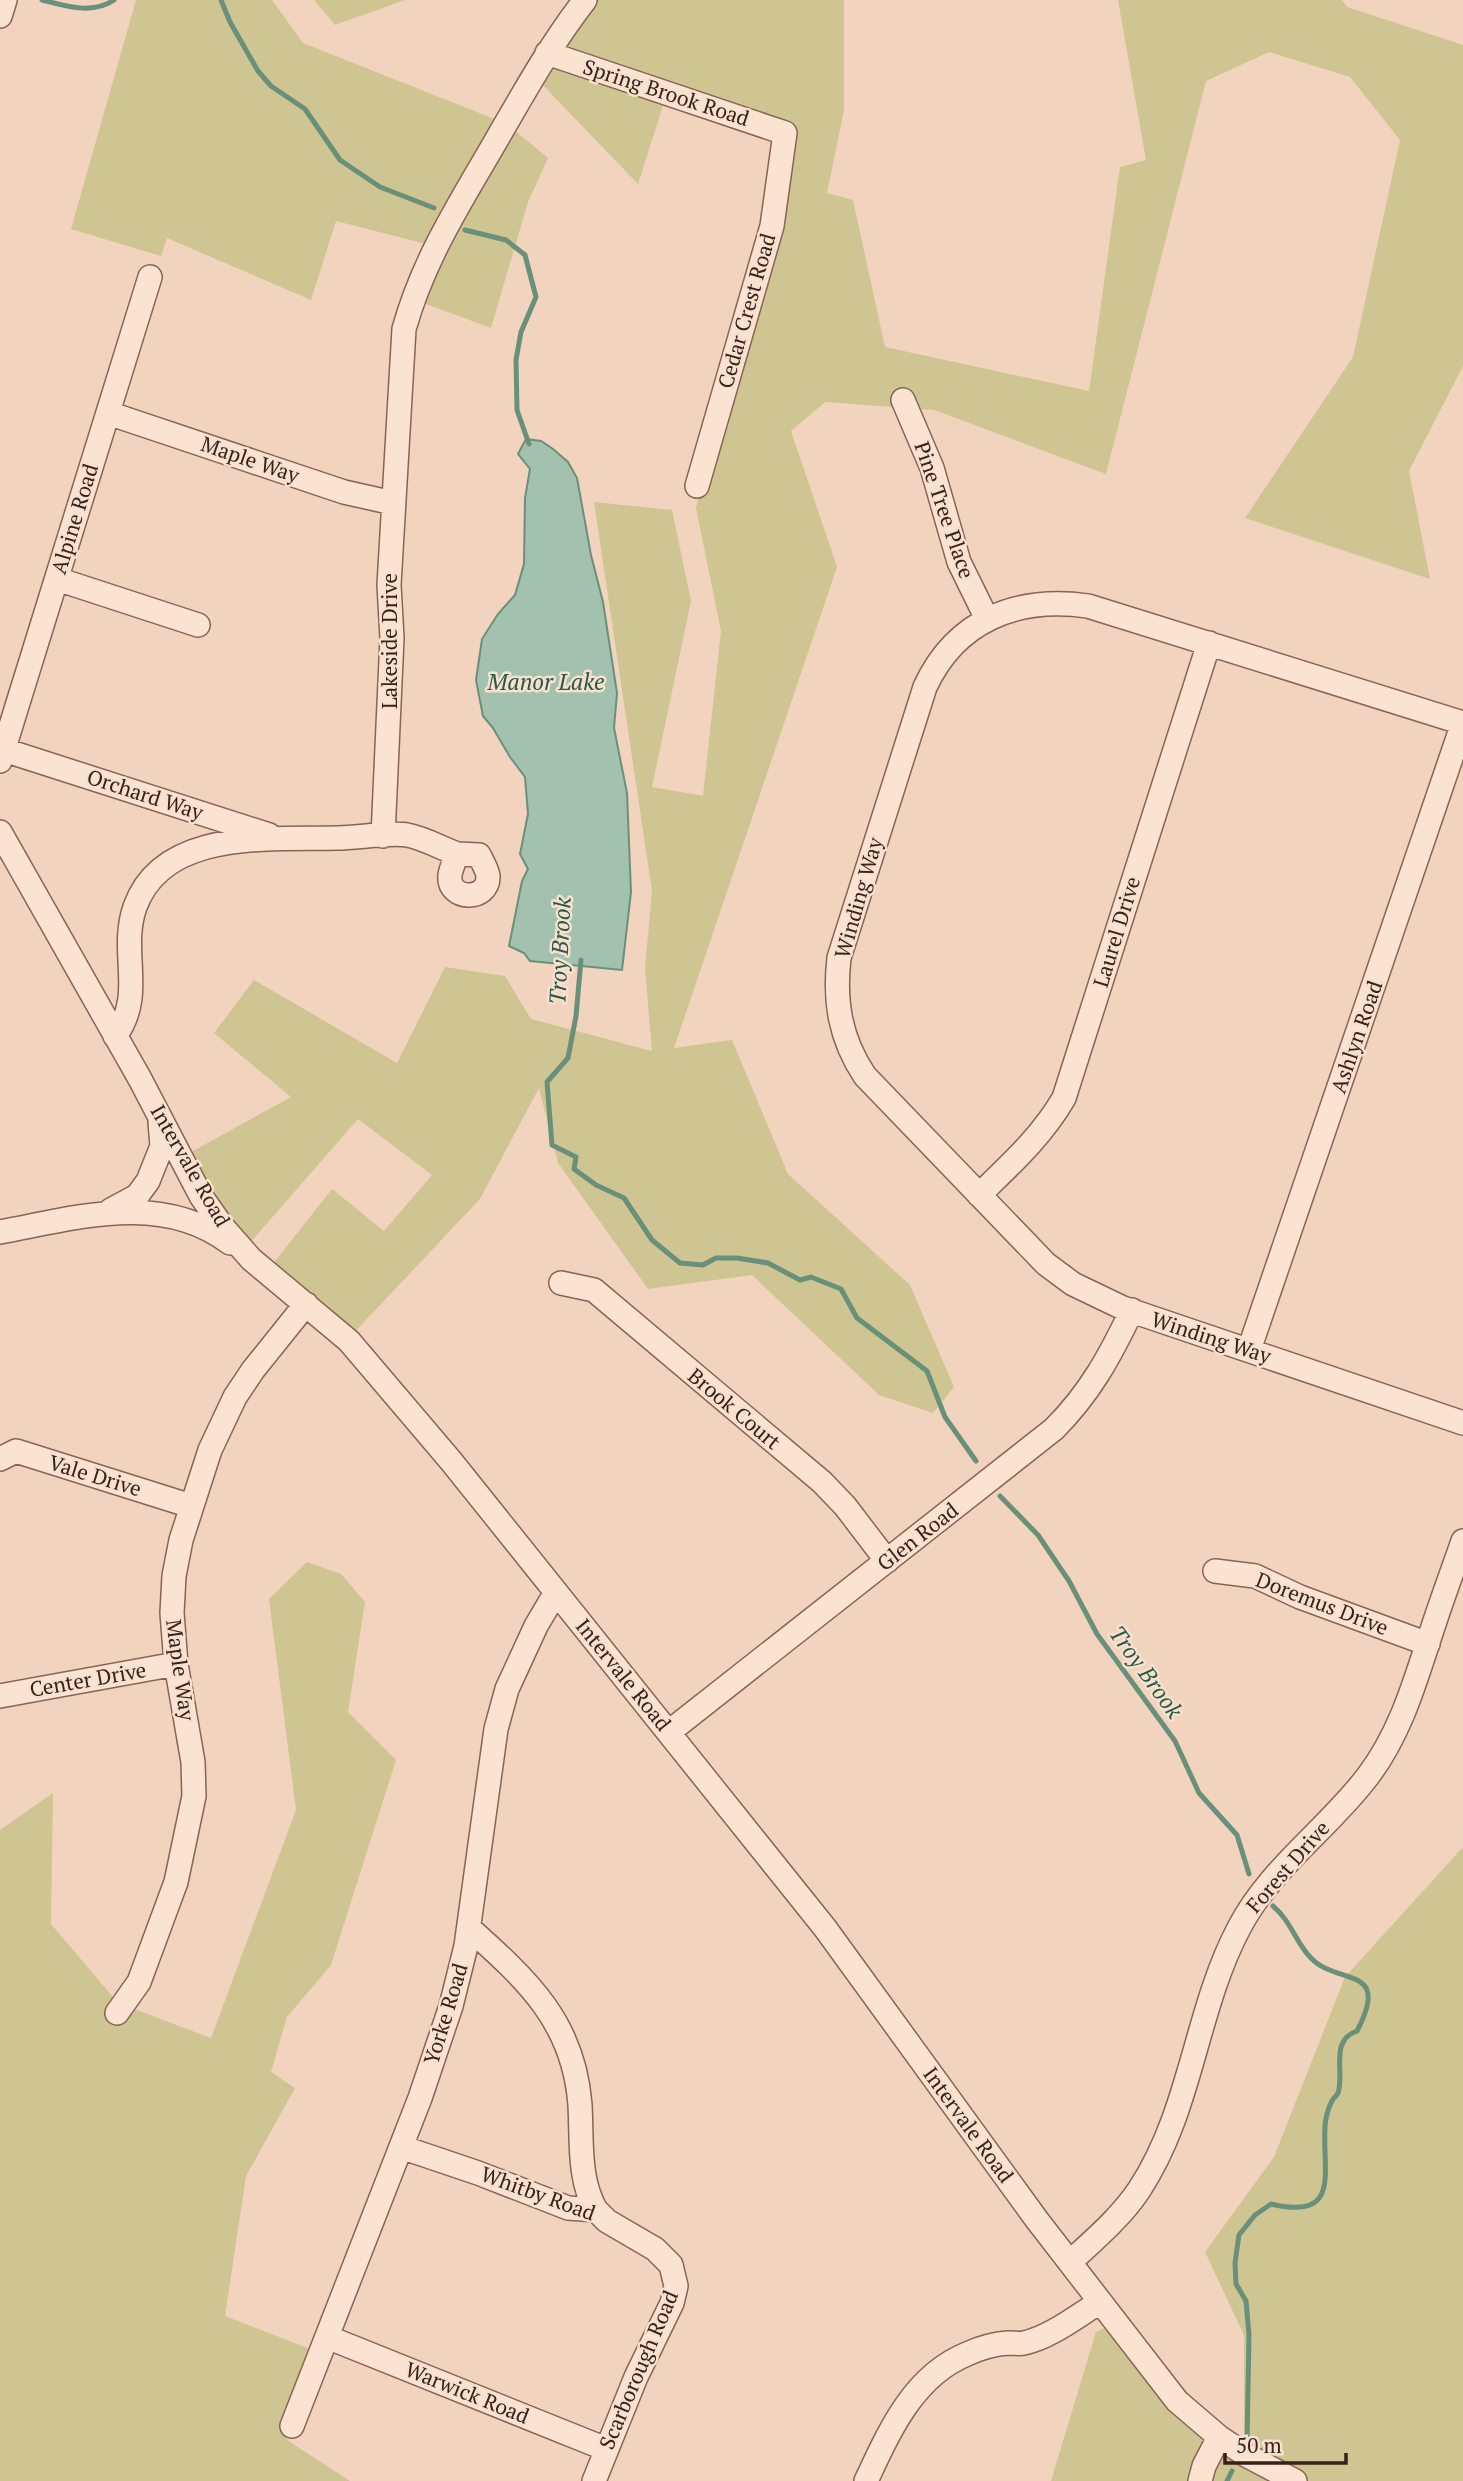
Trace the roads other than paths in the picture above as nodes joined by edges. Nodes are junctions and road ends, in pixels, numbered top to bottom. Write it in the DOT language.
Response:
graph roads {
  1 [pos="5,0"];
  2 [pos="585,0"];
  3 [pos="0,16"];
  4 [pos="542,62"];
  5 [pos="785,133"];
  6 [pos="150,277"];
  7 [pos="903,400"];
  8 [pos="108,413"];
  9 [pos="697,486"];
  10 [pos="393,503"];
  11 [pos="57,579"];
  12 [pos="987,619"];
  13 [pos="198,625"];
  14 [pos="1209,643"];
  15 [pos="1463,723"];
  16 [pos="2,756"];
  17 [pos="0,832"];
  18 [pos="383,836"];
  19 [pos="285,840"];
  20 [pos="457,854"];
  21 [pos="115,1036"];
  22 [pos="159,1115"];
  23 [pos="979,1195"];
  24 [pos="109,1212"];
  25 [pos="0,1232"];
  26 [pos="251,1258"];
  27 [pos="561,1283"];
  28 [pos="306,1304"];
  29 [pos="1132,1310"];
  30 [pos="1249,1350"];
  31 [pos="1463,1423"];
  32 [pos="0,1459"];
  33 [pos="191,1506"];
  34 [pos="1463,1541"];
  35 [pos="887,1561"];
  36 [pos="1215,1571"];
  37 [pos="556,1592"];
  38 [pos="1428,1644"];
  39 [pos="176,1664"];
  40 [pos="0,1696"];
  41 [pos="668,1732"];
  42 [pos="469,1928"];
  43 [pos="117,2013"];
  44 [pos="401,2147"];
  45 [pos="596,2210"];
  46 [pos="667,2259"];
  47 [pos="1070,2262"];
  48 [pos="1100,2302"];
  49 [pos="327,2337"];
  50 [pos="292,2426"];
  51 [pos="1219,2437"];
  52 [pos="606,2449"];
  53 [pos="594,2481"];
  54 [pos="866,2481"];
  55 [pos="1200,2481"];
  56 [pos="1295,2481"];
  1 -- 3 [label="street"];
  2 -- 4 [label="street, Lakeside Drive"];
  4 -- 5 [label="street, Spring Brook Road"];
  4 -- 10 [label="street, Lakeside Drive"];
  5 -- 9 [label="street, Cedar Crest Road"];
  6 -- 8 [label="street, Alpine Road"];
  7 -- 12 [label="street, Pine Tree Place"];
  8 -- 10 [label="street, Maple Way"];
  8 -- 11 [label="street, Alpine Road"];
  10 -- 18 [label="street, Lakeside Drive"];
  11 -- 13 [label="street"];
  11 -- 16 [label="street, Alpine Road"];
  12 -- 14 [label="street, Winding Way"];
  12 -- 23 [label="street, Winding Way"];
  14 -- 15 [label="street, Winding Way"];
  14 -- 23 [label="street, Laurel Drive"];
  15 -- 30 [label="street, Ashlyn Road"];
  16 -- 19 [label="street, Orchard Way"];
  17 -- 21 [label="street, Intervale Road"];
  18 -- 19 [label="street"];
  18 -- 20 [label="street"];
  19 -- 21 [label="street"];
  21 -- 22 [label="street, Intervale Road"];
  22 -- 24 [label="street"];
  22 -- 26 [label="street, Intervale Road"];
  23 -- 29 [label="street, Winding Way"];
  24 -- 25 [label="street"];
  24 -- 26 [label="street"];
  26 -- 28 [label="street, Intervale Road"];
  27 -- 35 [label="street, Brook Court"];
  28 -- 33 [label="street, Maple Way"];
  28 -- 37 [label="street, Intervale Road"];
  29 -- 30 [label="street, Winding Way"];
  29 -- 35 [label="street, Glen Road"];
  30 -- 31 [label="street, Winding Way"];
  32 -- 33 [label="street, Vale Drive"];
  33 -- 39 [label="street, Maple Way"];
  34 -- 38 [label="street, Forest Drive"];
  35 -- 41 [label="street, Glen Road"];
  36 -- 38 [label="street, Doremus Drive"];
  37 -- 41 [label="street, Intervale Road"];
  37 -- 42 [label="street, Yorke Road"];
  38 -- 47 [label="street, Forest Drive"];
  39 -- 40 [label="street, Center Drive"];
  39 -- 43 [label="street, Maple Way"];
  41 -- 47 [label="street, Intervale Road"];
  42 -- 44 [label="street, Yorke Road"];
  42 -- 45 [label="street"];
  44 -- 45 [label="street, Whitby Road"];
  44 -- 49 [label="street, Yorke Road"];
  45 -- 46 [label="street, Whitby Road"];
  46 -- 52 [label="street, Scarborough Road"];
  47 -- 48 [label="street, Intervale Road"];
  48 -- 51 [label="street, Intervale Road"];
  48 -- 54 [label="street"];
  49 -- 50 [label="street, Yorke Road"];
  49 -- 52 [label="street, Warwick Road"];
  51 -- 55 [label="street"];
  51 -- 56 [label="street, Intervale Road"];
  52 -- 53 [label="street, Scarborough Road"];
}
